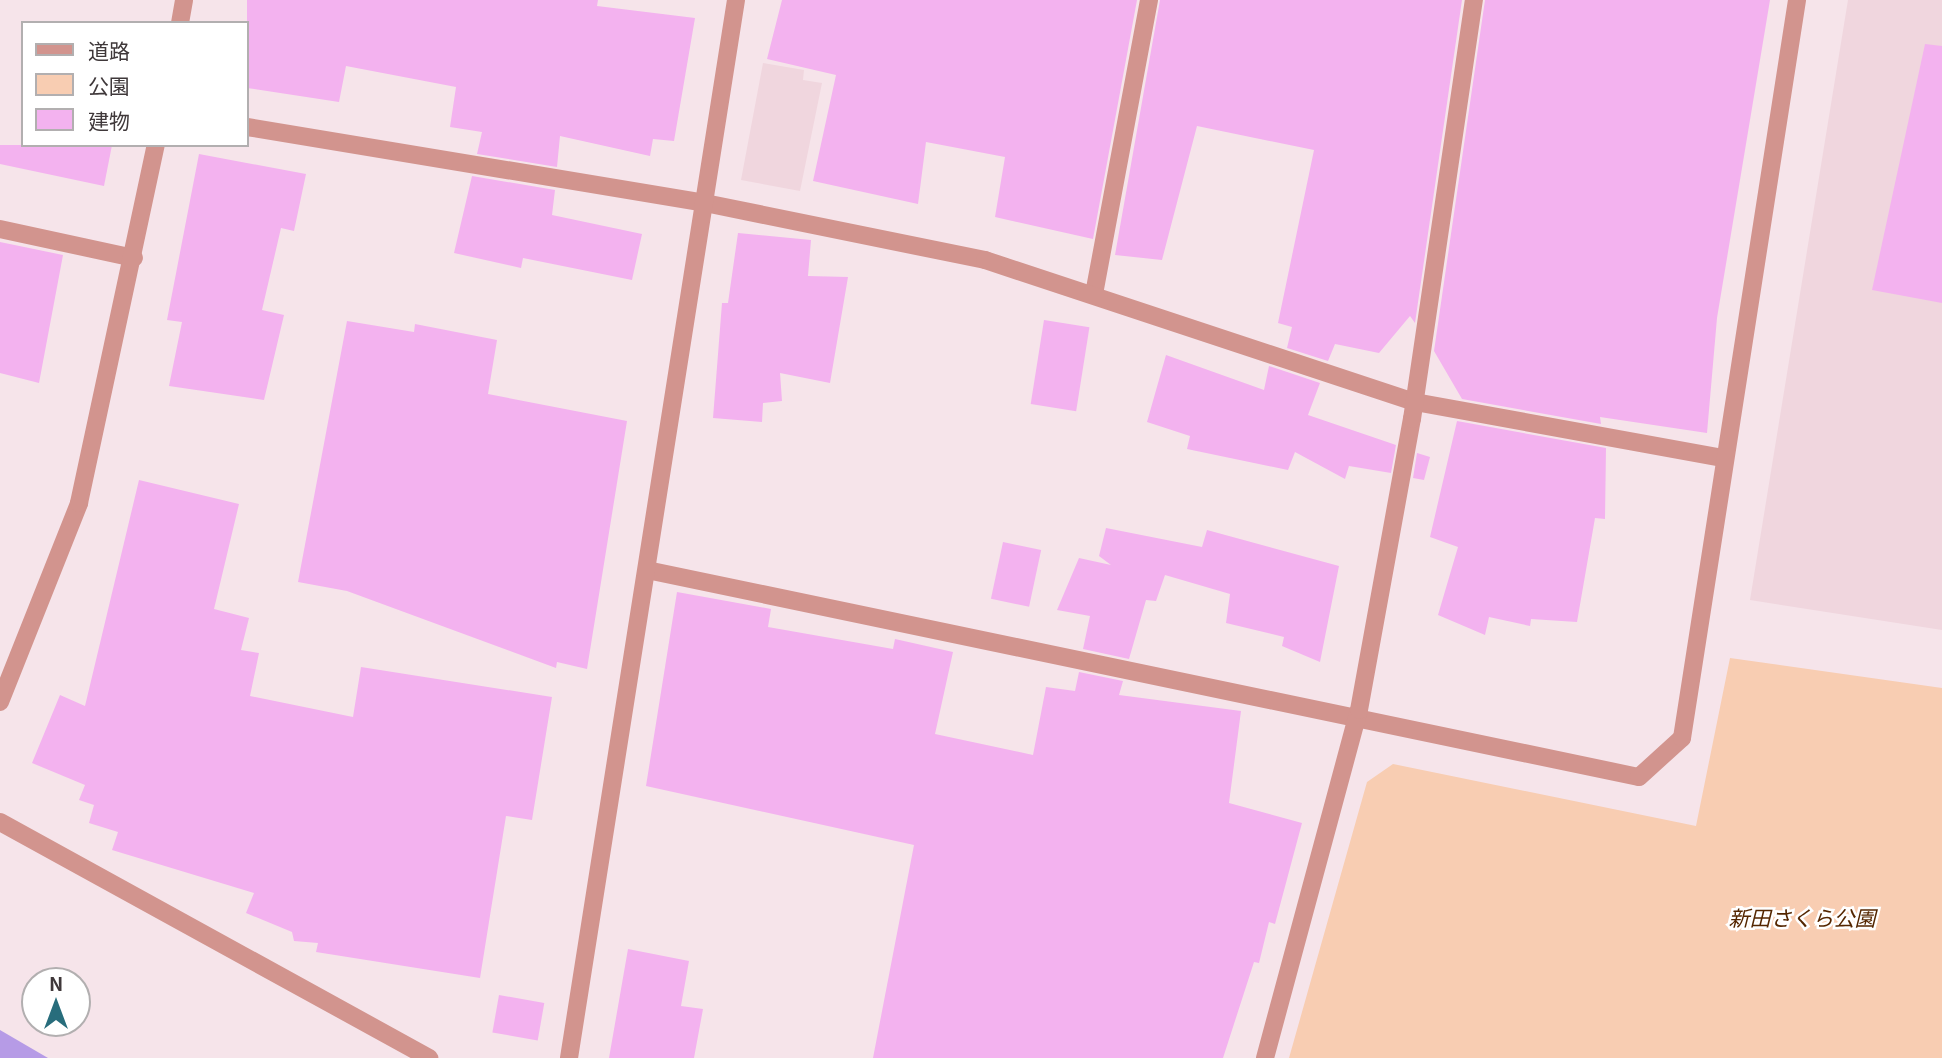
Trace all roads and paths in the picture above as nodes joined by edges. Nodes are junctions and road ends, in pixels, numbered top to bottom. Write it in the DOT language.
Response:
graph roads {
  1 [pos="184,0"];
  2 [pos="736,0"];
  3 [pos="1149,0"];
  4 [pos="1474,0"];
  5 [pos="1797,0"];
  6 [pos="180,21"];
  7 [pos="248,127"];
  8 [pos="156,147"];
  9 [pos="705,203"];
  10 [pos="0,229"];
  11 [pos="134,258"];
  12 [pos="1094,294"];
  13 [pos="1415,402"];
  14 [pos="1722,458"];
  15 [pos="647,570"];
  16 [pos="0,702"];
  17 [pos="1357,723"];
  18 [pos="0,822"];
  19 [pos="429,1058"];
  20 [pos="569,1058"];
  21 [pos="1265,1058"];
  1 -- 6 [label="street"];
  2 -- 9 [label="street"];
  3 -- 12 [label="street"];
  4 -- 13 [label="street"];
  5 -- 14 [label="street"];
  7 -- 9 [label="street"];
  8 -- 11 [label="street"];
  9 -- 12 [label="street"];
  9 -- 15 [label="street"];
  10 -- 11 [label="street"];
  11 -- 16 [label="street"];
  12 -- 13 [label="street"];
  13 -- 14 [label="street"];
  13 -- 17 [label="street"];
  14 -- 17 [label="street"];
  15 -- 17 [label="street"];
  15 -- 20 [label="street"];
  17 -- 21 [label="street"];
  18 -- 19 [label="street"];
}
